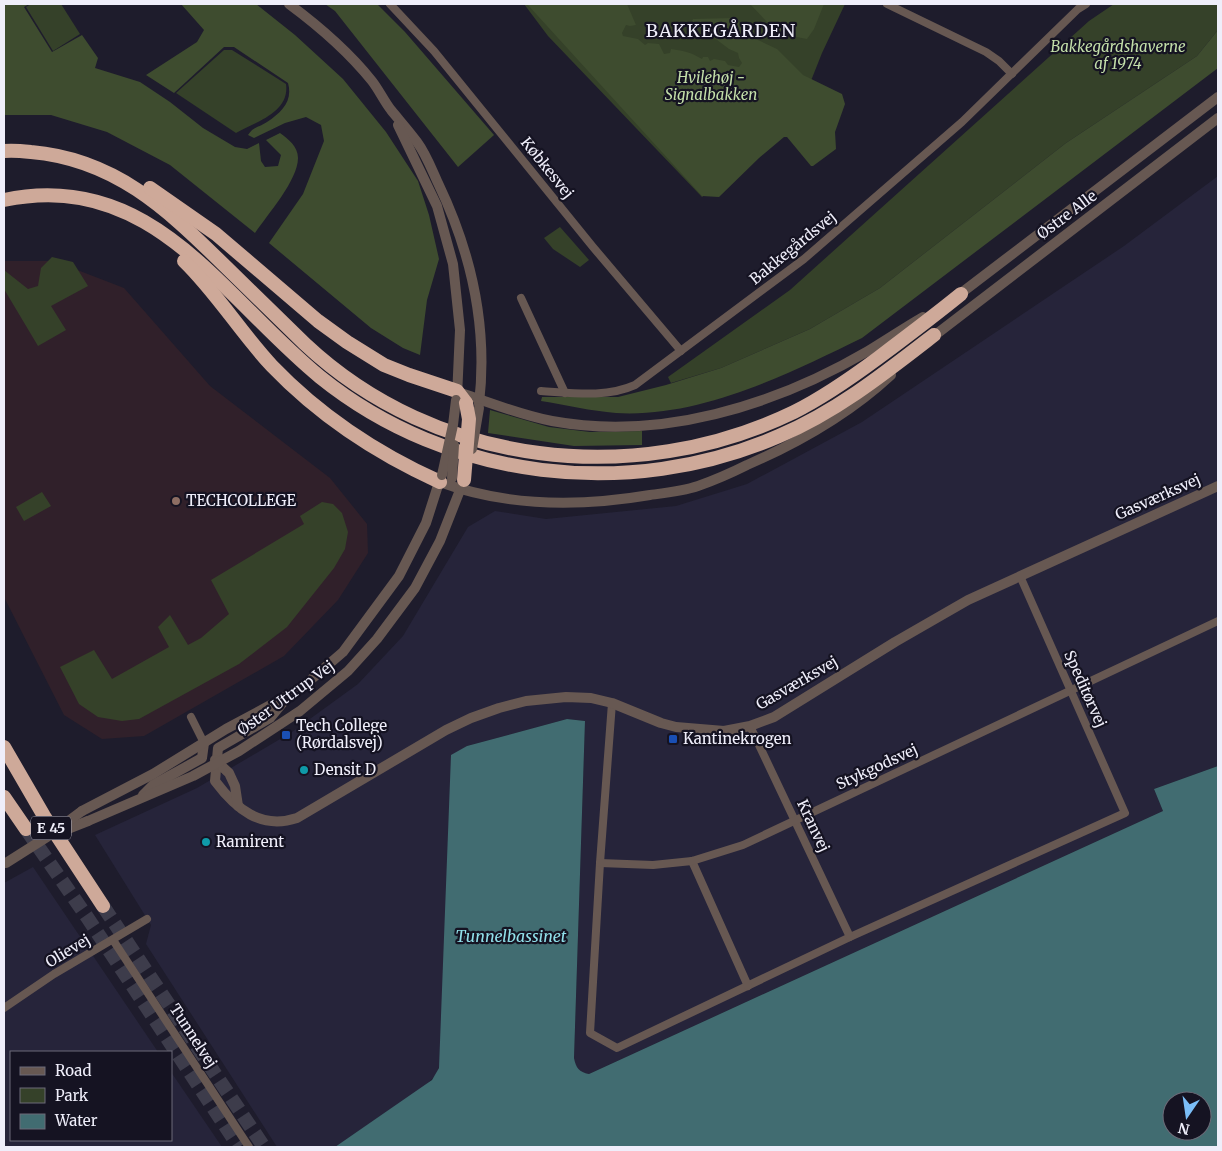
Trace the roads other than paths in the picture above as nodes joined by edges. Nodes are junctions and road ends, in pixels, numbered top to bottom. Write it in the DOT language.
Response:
graph roads {
  1 [pos="289,4"];
  2 [pos="390,4"];
  3 [pos="887,4"];
  4 [pos="1071,4"];
  5 [pos="1086,4"];
  6 [pos="1078,9"];
  7 [pos="1012,74"];
  8 [pos="1218,97"];
  9 [pos="390,108"];
  10 [pos="1218,118"];
  11 [pos="4,151"];
  12 [pos="47,154"];
  13 [pos="53,195"];
  14 [pos="4,200"];
  15 [pos="961,294"];
  16 [pos="521,298"];
  17 [pos="934,335"];
  18 [pos="681,351"];
  19 [pos="541,391"];
  20 [pos="565,393"];
  21 [pos="466,401"];
  22 [pos="441,478"];
  23 [pos="463,484"];
  24 [pos="1218,486"];
  25 [pos="1020,576"];
  26 [pos="1218,621"];
  27 [pos="1071,692"];
  28 [pos="289,696"];
  29 [pos="612,703"];
  30 [pos="191,717"];
  31 [pos="750,726"];
  32 [pos="204,742"];
  33 [pos="4,747"];
  34 [pos="217,763"];
  35 [pos="4,797"];
  36 [pos="140,797"];
  37 [pos="238,806"];
  38 [pos="795,820"];
  39 [pos="26,829"];
  40 [pos="51,835"];
  41 [pos="692,861"];
  42 [pos="600,863"];
  43 [pos="5,864"];
  44 [pos="103,906"];
  45 [pos="148,919"];
  46 [pos="850,937"];
  47 [pos="113,940"];
  48 [pos="748,986"];
  49 [pos="4,1008"];
  50 [pos="249,1147"];
  1 -- 9 [label="street, Øster Uttrup Vej"];
  2 -- 18 [label="street, Købkesvej"];
  3 -- 7 [label="street"];
  4 -- 6 [label="street"];
  5 -- 6 [label="street, Bakkegårdsvej"];
  6 -- 7 [label="street, Bakkegårdsvej"];
  7 -- 18 [label="street, Bakkegårdsvej"];
  8 -- 15 [label="street, Østre Alle"];
  9 -- 21 [label="street, Øster Uttrup Vej"];
  9 -- 21 [label="street, Øster Uttrup Vej"];
  10 -- 17 [label="street, Østre Alle"];
  11 -- 12 [label="highway"];
  12 -- 15 [label="highway"];
  12 -- 21 [label="highway"];
  13 -- 14 [label="highway"];
  13 -- 17 [label="highway"];
  13 -- 22 [label="highway"];
  15 -- 21 [label="street, Østre Alle"];
  16 -- 20 [label="street"];
  17 -- 23 [label="street, Østre Alle"];
  18 -- 20 [label="street, Bakkegårdsvej"];
  19 -- 20 [label="street, Bakkegårdsvej"];
  21 -- 22 [label="street, Øster Uttrup Vej, bridge"];
  21 -- 23 [label="highway, bridge"];
  22 -- 23 [label="street, Østre Alle"];
  22 -- 28 [label="street, Øster Uttrup Vej"];
  23 -- 34 [label="street, Øster Uttrup Vej"];
  24 -- 25 [label="street, Gasværksvej"];
  25 -- 27 [label="street, Speditørvej"];
  25 -- 31 [label="street, Gasværksvej"];
  26 -- 27 [label="street"];
  27 -- 38 [label="street, Stykgodsvej"];
  27 -- 46 [label="street, Speditørvej"];
  28 -- 32 [label="street, Øster Uttrup Vej"];
  28 -- 34 [label="street"];
  29 -- 31 [label="street, Gasværksvej"];
  29 -- 37 [label="street, Gasværksvej"];
  29 -- 42 [label="street"];
  30 -- 32 [label="street"];
  31 -- 38 [label="street, Kranvej"];
  32 -- 34 [label="street"];
  32 -- 36 [label="street"];
  32 -- 40 [label="street, Øster Uttrup Vej, bridge"];
  33 -- 40 [label="highway, E 45"];
  34 -- 36 [label="street, Øster Uttrup Vej"];
  34 -- 37 [label="street"];
  34 -- 37 [label="street, Gasværksvej"];
  35 -- 39 [label="highway, E 45"];
  36 -- 40 [label="street, Øster Uttrup Vej, bridge"];
  38 -- 41 [label="street, Stykgodsvej"];
  38 -- 46 [label="street, Kranvej"];
  40 -- 43 [label="street, bridge"];
  40 -- 44 [label="highway, E 45"];
  41 -- 42 [label="street, Stykgodsvej"];
  41 -- 48 [label="street"];
  42 -- 48 [label="street"];
  45 -- 47 [label="street, Olievej"];
  46 -- 48 [label="street"];
  47 -- 49 [label="street, Olievej"];
  47 -- 50 [label="street, Tunnelvej"];
}
